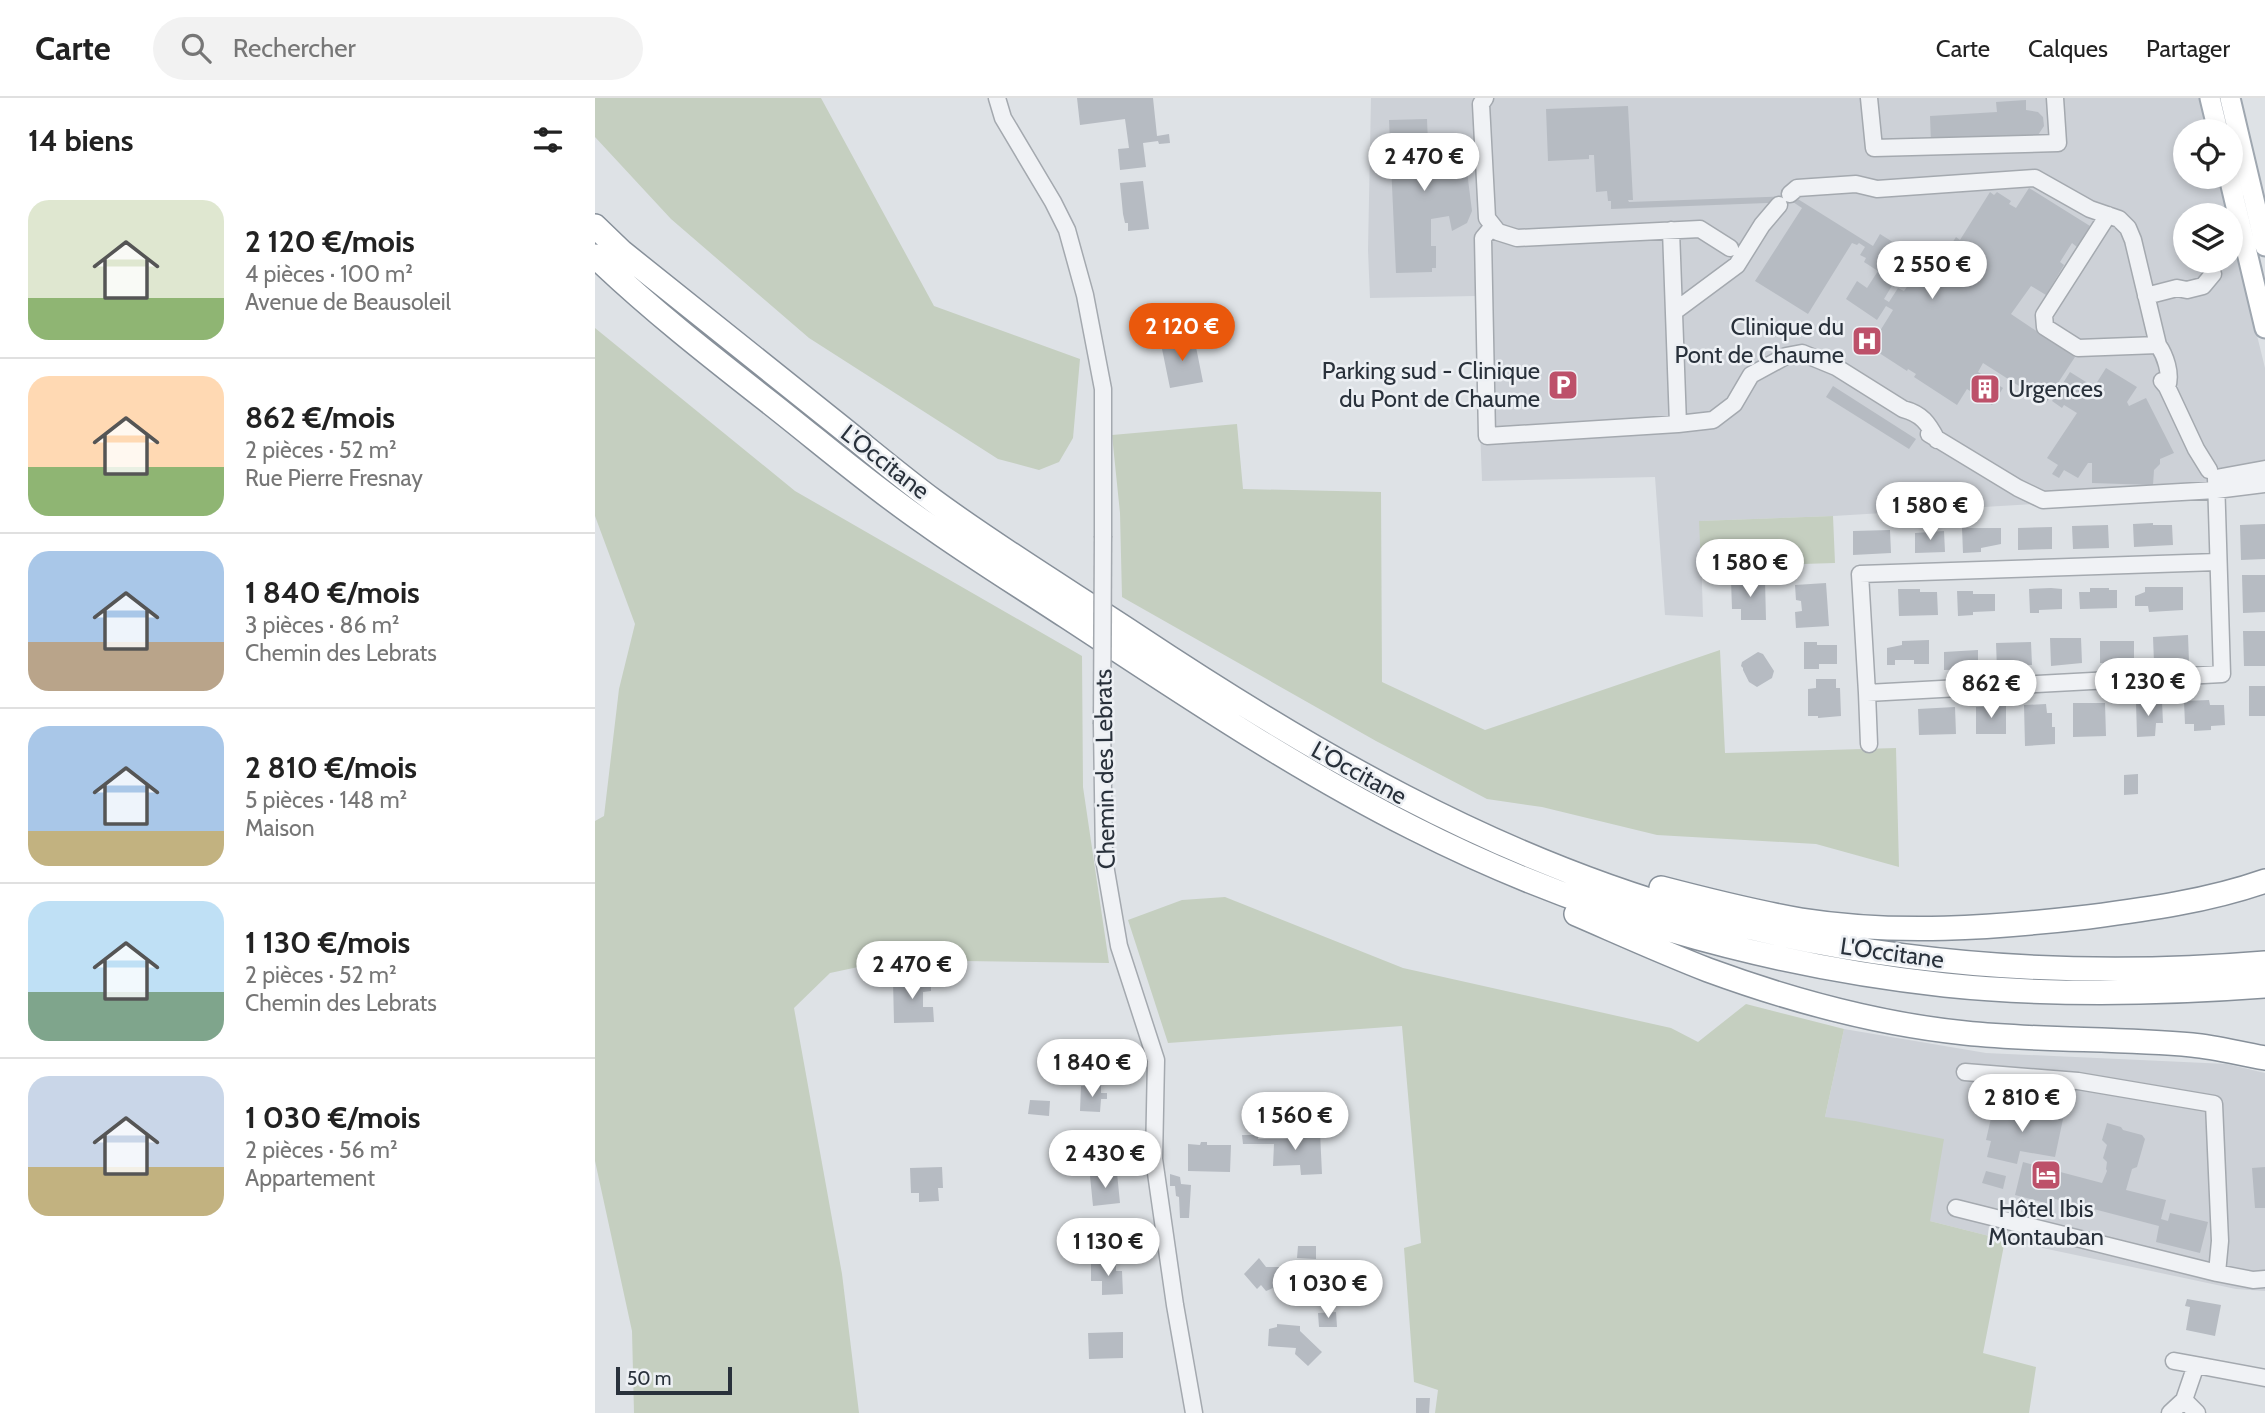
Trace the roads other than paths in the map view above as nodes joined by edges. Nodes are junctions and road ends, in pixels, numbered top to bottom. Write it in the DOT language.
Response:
graph roads {
  1 [pos="997,98"];
  2 [pos="1869,98"];
  3 [pos="2055,98"];
  4 [pos="2211,98"];
  5 [pos="2230,98"];
  6 [pos="1481,100"];
  7 [pos="2217,119"];
  8 [pos="2232,189"];
  9 [pos="2240,189"];
  10 [pos="2261,209"];
  11 [pos="2108,215"];
  12 [pos="595,226"];
  13 [pos="1493,226"];
  14 [pos="1671,230"];
  15 [pos="2265,246"];
  16 [pos="1730,248"];
  17 [pos="595,256"];
  18 [pos="2213,274"];
  19 [pos="2146,296"];
  20 [pos="1675,311"];
  21 [pos="2265,328"];
  22 [pos="2158,345"];
  23 [pos="1678,424"];
  24 [pos="2265,469"];
  25 [pos="2207,481"];
  26 [pos="2265,484"];
  27 [pos="2217,562"];
  28 [pos="1867,693"];
  29 [pos="1869,744"];
  30 [pos="1479,860"];
  31 [pos="1548,864"];
  32 [pos="2265,881"];
  33 [pos="2265,963"];
  34 [pos="2265,986"];
  35 [pos="2265,1058"];
  36 [pos="1965,1072"];
  37 [pos="1956,1208"];
  38 [pos="2217,1273"];
  39 [pos="2265,1279"];
  40 [pos="2174,1361"];
  41 [pos="2196,1365"];
  42 [pos="2265,1378"];
  43 [pos="2184,1400"];
  44 [pos="1194,1413"];
  45 [pos="2170,1413"];
  46 [pos="2197,1413"];
  1 -- 44 [label="street, Chemin des Lebrats, bridge"];
  2 -- 3 [label="street"];
  4 -- 7 [label="main road"];
  5 -- 10 [label="main road"];
  6 -- 13 [label="street"];
  8 -- 21 [label="main road"];
  9 -- 10 [label="street"];
  10 -- 15 [label="main road"];
  11 -- 19 [label="street"];
  11 -- 20 [label="street"];
  11 -- 22 [label="street"];
  12 -- 31 [label="highway, L'Occitane"];
  13 -- 14 [label="street"];
  13 -- 23 [label="street"];
  14 -- 16 [label="street"];
  14 -- 20 [label="street"];
  17 -- 30 [label="highway, L'Occitane"];
  18 -- 19 [label="street"];
  19 -- 22 [label="street"];
  20 -- 23 [label="street"];
  22 -- 25 [label="street"];
  23 -- 25 [label="street"];
  24 -- 25 [label="street"];
  25 -- 26 [label="street"];
  25 -- 27 [label="street"];
  27 -- 28 [label="street"];
  27 -- 28 [label="street"];
  28 -- 29 [label="street"];
  30 -- 34 [label="highway, L'Occitane"];
  30 -- 35 [label="highway"];
  31 -- 32 [label="highway"];
  31 -- 33 [label="highway, L'Occitane"];
  36 -- 38 [label="street"];
  37 -- 38 [label="street"];
  38 -- 39 [label="street"];
  40 -- 41 [label="street"];
  41 -- 42 [label="street"];
  41 -- 43 [label="street"];
  43 -- 45 [label="street"];
  43 -- 46 [label="street"];
}
